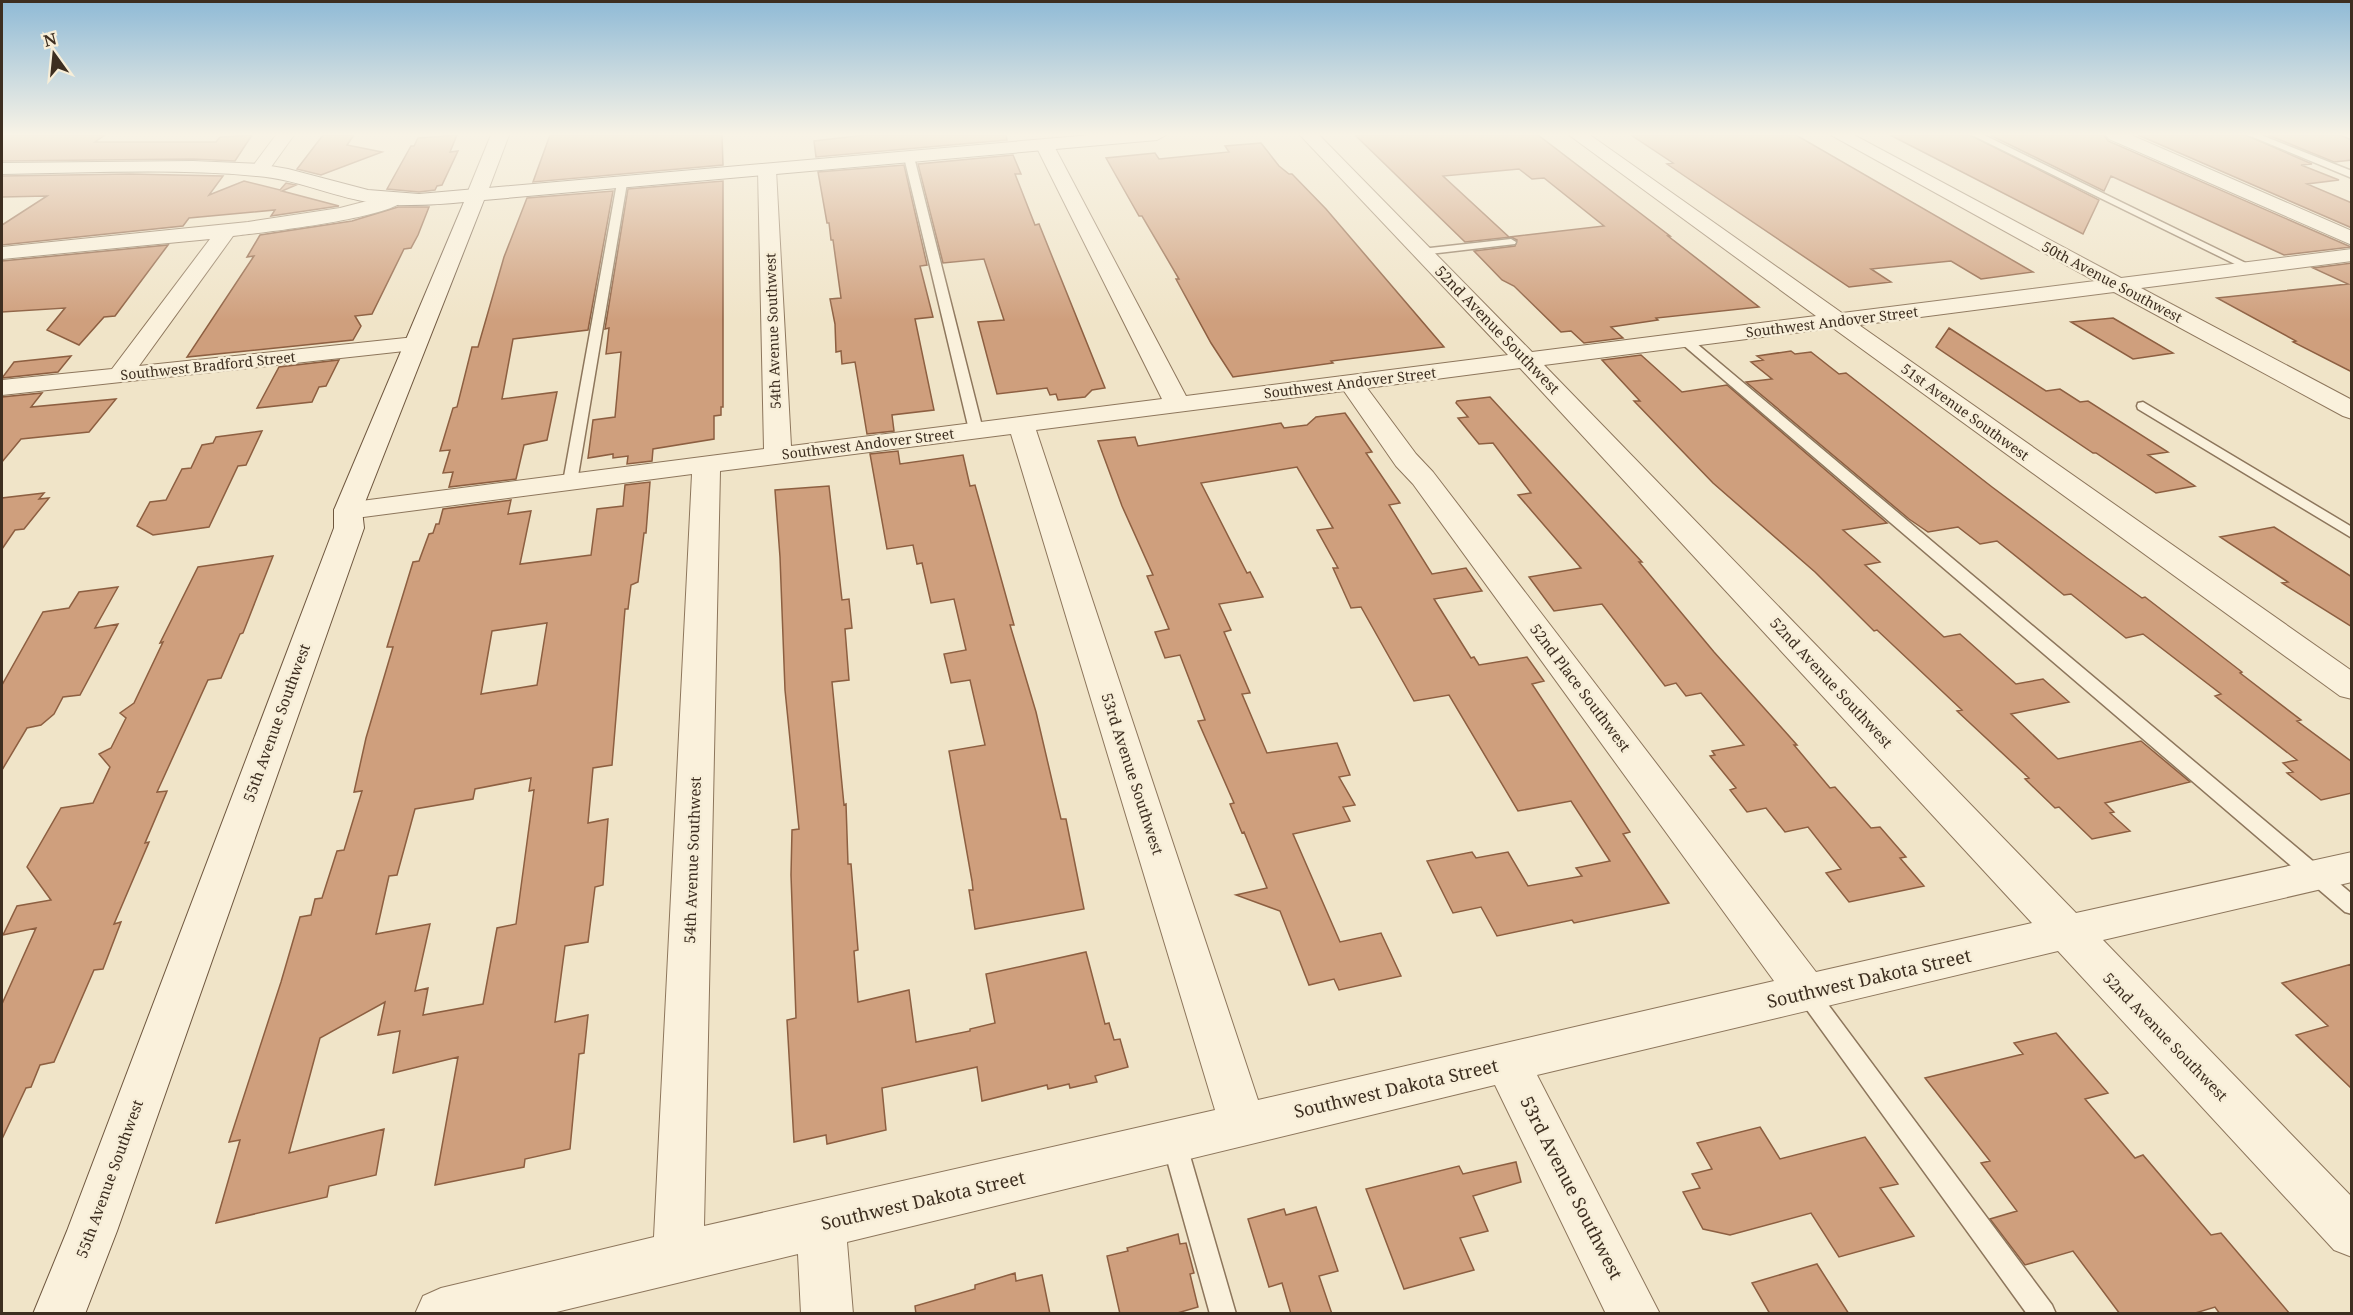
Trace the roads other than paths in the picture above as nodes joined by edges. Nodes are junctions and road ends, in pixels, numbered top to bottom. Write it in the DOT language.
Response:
graph roads {
  1 [pos="370,196"];
  2 [pos="468,196"];
  3 [pos="476,196"];
  4 [pos="620,196"];
  5 [pos="767,196"];
  6 [pos="919,196"];
  7 [pos="1065,196"];
  8 [pos="1368,196"];
  9 [pos="1664,196"];
  10 [pos="1953,196"];
  11 [pos="2103,196"];
  12 [pos="2256,196"];
  13 [pos="394,200"];
  14 [pos="225,232"];
  15 [pos="2352,238"];
  16 [pos="1511,242"];
  17 [pos="1421,252"];
  18 [pos="2,253"];
  19 [pos="2352,255"];
  20 [pos="2252,268"];
  21 [pos="2119,286"];
  22 [pos="1838,321"];
  23 [pos="1686,341"];
  24 [pos="415,344"];
  25 [pos="1527,361"];
  26 [pos="120,375"];
  27 [pos="1351,383"];
  28 [pos="2,388"];
  29 [pos="1178,405"];
  30 [pos="2143,406"];
  31 [pos="2352,411"];
  32 [pos="1021,424"];
  33 [pos="976,430"];
  34 [pos="778,455"];
  35 [pos="706,464"];
  36 [pos="570,482"];
  37 [pos="348,510"];
  38 [pos="2352,534"];
  39 [pos="2352,688"];
  40 [pos="2333,871"];
  41 [pos="2352,906"];
  42 [pos="2066,933"];
  43 [pos="1807,993"];
  44 [pos="1507,1063"];
  45 [pos="1243,1125"];
  46 [pos="1174,1142"];
  47 [pos="821,1225"];
  48 [pos="2352,1233"];
  49 [pos="678,1255"];
  50 [pos="59,1314"];
  51 [pos="441,1314"];
  52 [pos="827,1314"];
  53 [pos="1223,1314"];
  54 [pos="1634,1314"];
  55 [pos="2043,1314"];
  1 -- 13 [label="street"];
  2 -- 13 [label="street"];
  3 -- 24 [label="street, 55th Avenue Southwest"];
  4 -- 36 [label="lane"];
  5 -- 34 [label="street, 54th Avenue Southwest"];
  6 -- 33 [label="lane"];
  7 -- 29 [label="street"];
  8 -- 17 [label="street, 52nd Avenue Southwest"];
  9 -- 22 [label="street, 51st Avenue Southwest"];
  10 -- 21 [label="street, 50th Avenue Southwest"];
  11 -- 20 [label="lane"];
  12 -- 15 [label="street"];
  13 -- 14 [label="street"];
  14 -- 18 [label="street"];
  14 -- 26 [label="street"];
  16 -- 17 [label="lane"];
  17 -- 25 [label="street, 52nd Avenue Southwest"];
  19 -- 20 [label="street, Southwest Andover Street"];
  20 -- 21 [label="street, Southwest Andover Street"];
  21 -- 22 [label="street, Southwest Andover Street"];
  21 -- 31 [label="street, 50th Avenue Southwest"];
  22 -- 23 [label="street, Southwest Andover Street"];
  22 -- 39 [label="street, 51st Avenue Southwest"];
  23 -- 25 [label="street, Southwest Andover Street"];
  23 -- 40 [label="lane"];
  24 -- 26 [label="street, Southwest Bradford Street"];
  24 -- 37 [label="street, 55th Avenue Southwest"];
  25 -- 27 [label="street, Southwest Andover Street"];
  25 -- 42 [label="street, 52nd Avenue Southwest"];
  26 -- 28 [label="street, Southwest Bradford Street"];
  27 -- 29 [label="street, Southwest Andover Street"];
  27 -- 43 [label="street, 52nd Place Southwest"];
  29 -- 32 [label="street, Southwest Andover Street"];
  30 -- 38 [label="lane"];
  32 -- 33 [label="street, Southwest Andover Street"];
  32 -- 45 [label="street, 53rd Avenue Southwest"];
  33 -- 34 [label="street, Southwest Andover Street"];
  34 -- 35 [label="street, Southwest Andover Street"];
  35 -- 36 [label="street, Southwest Andover Street"];
  35 -- 49 [label="street, 54th Avenue Southwest"];
  36 -- 37 [label="street, Southwest Andover Street"];
  37 -- 50 [label="street, 55th Avenue Southwest"];
  40 -- 41 [label="lane"];
  40 -- 42 [label="street, Southwest Dakota Street"];
  42 -- 43 [label="street, Southwest Dakota Street"];
  42 -- 48 [label="street, 52nd Avenue Southwest"];
  43 -- 44 [label="street, Southwest Dakota Street"];
  43 -- 55 [label="lane"];
  44 -- 45 [label="street, Southwest Dakota Street"];
  44 -- 54 [label="street, 53rd Avenue Southwest"];
  45 -- 46 [label="street, Southwest Dakota Street"];
  46 -- 47 [label="street, Southwest Dakota Street"];
  46 -- 53 [label="lane"];
  47 -- 49 [label="street, Southwest Dakota Street"];
  47 -- 52 [label="street"];
  49 -- 51 [label="street, Southwest Dakota Street"];
}
